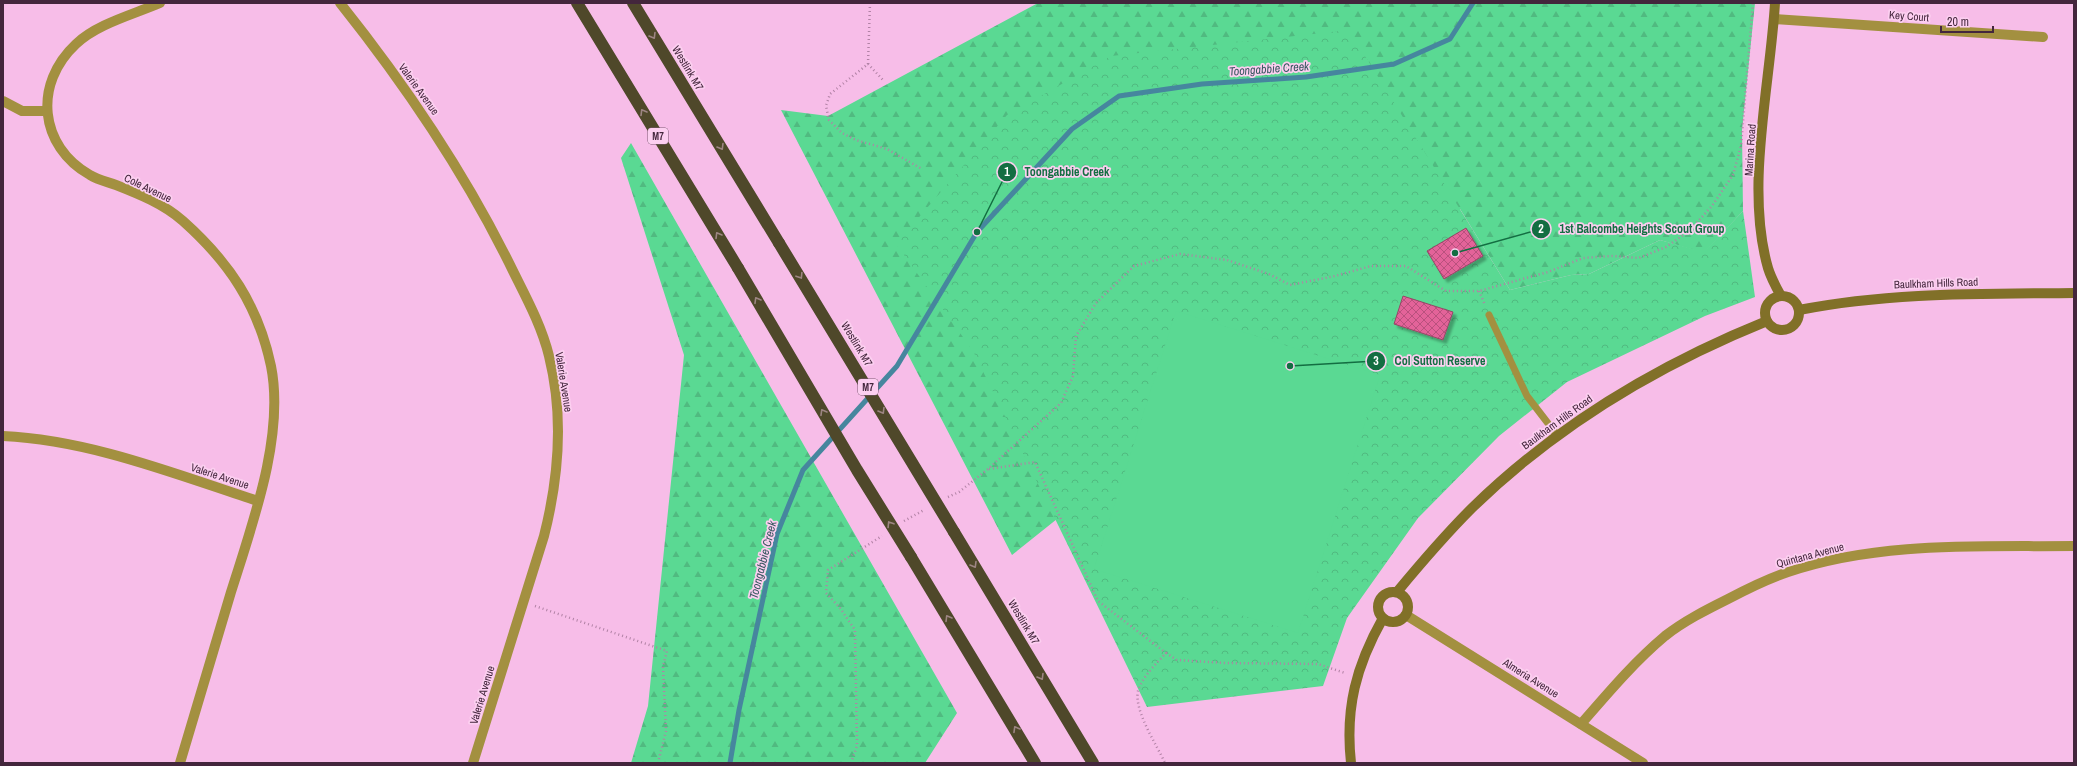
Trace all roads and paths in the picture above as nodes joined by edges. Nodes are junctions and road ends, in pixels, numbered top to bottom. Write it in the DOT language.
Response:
graph roads {
  1 [pos="160,3"];
  2 [pos="340,3"];
  3 [pos="577,3"];
  4 [pos="633,3"];
  5 [pos="870,3"];
  6 [pos="1753,3"];
  7 [pos="1775,3"];
  8 [pos="1774,20"];
  9 [pos="2043,37"];
  10 [pos="868,64"];
  11 [pos="884,81"];
  12 [pos="3,101"];
  13 [pos="47,111"];
  14 [pos="922,169"];
  15 [pos="2074,292"];
  16 [pos="1781,296"];
  17 [pos="1799,310"];
  18 [pos="1489,315"];
  19 [pos="1767,321"];
  20 [pos="1557,435"];
  21 [pos="3,436"];
  22 [pos="988,469"];
  23 [pos="946,499"];
  24 [pos="258,501"];
  25 [pos="926,509"];
  26 [pos="901,523"];
  27 [pos="888,532"];
  28 [pos="2074,546"];
  29 [pos="1397,592"];
  30 [pos="523,602"];
  31 [pos="1406,615"];
  32 [pos="1383,618"];
  33 [pos="1166,653"];
  34 [pos="1356,676"];
  35 [pos="1581,724"];
  36 [pos="180,763"];
  37 [pos="473,763"];
  38 [pos="658,763"];
  39 [pos="851,763"];
  40 [pos="1035,763"];
  41 [pos="1093,763"];
  42 [pos="1165,763"];
  43 [pos="1351,763"];
  44 [pos="1643,763"];
  1 -- 13 [label="street, Cole Avenue"];
  2 -- 30 [label="street, Valerie Avenue"];
  40 -- 3 [label="highway, M7, one-way, bridge"];
  4 -- 41 [label="highway, Westlink M7 / M7, one-way, bridge"];
  5 -- 10 [label="path"];
  6 -- 22 [label="path"];
  7 -- 8 [label="street, Marina Road"];
  8 -- 9 [label="street, Key Court"];
  8 -- 16 [label="street, Marina Road"];
  10 -- 11 [label="path"];
  10 -- 14 [label="path"];
  12 -- 13 [label="street"];
  13 -- 24 [label="street, Cole Avenue"];
  15 -- 17 [label="street, Baulkham Hills Road"];
  16 -- 17 [label="street"];
  16 -- 19 [label="street"];
  17 -- 19 [label="street"];
  18 -- 20 [label="lane"];
  19 -- 20 [label="street, Baulkham Hills Road"];
  20 -- 29 [label="street, Baulkham Hills Road"];
  21 -- 24 [label="street, Valerie Avenue"];
  22 -- 23 [label="path"];
  22 -- 33 [label="path"];
  24 -- 36 [label="street, Valerie Avenue"];
  25 -- 26 [label="path"];
  27 -- 39 [label="path"];
  28 -- 35 [label="street, Quintana Avenue"];
  29 -- 31 [label="street"];
  29 -- 32 [label="street"];
  30 -- 37 [label="street, Valerie Avenue"];
  30 -- 38 [label="path"];
  31 -- 32 [label="street"];
  31 -- 35 [label="street, Almeria Avenue"];
  32 -- 34 [label="street"];
  33 -- 34 [label="path"];
  33 -- 42 [label="path"];
  34 -- 43 [label="street"];
  35 -- 44 [label="street, Almeria Avenue"];
}
